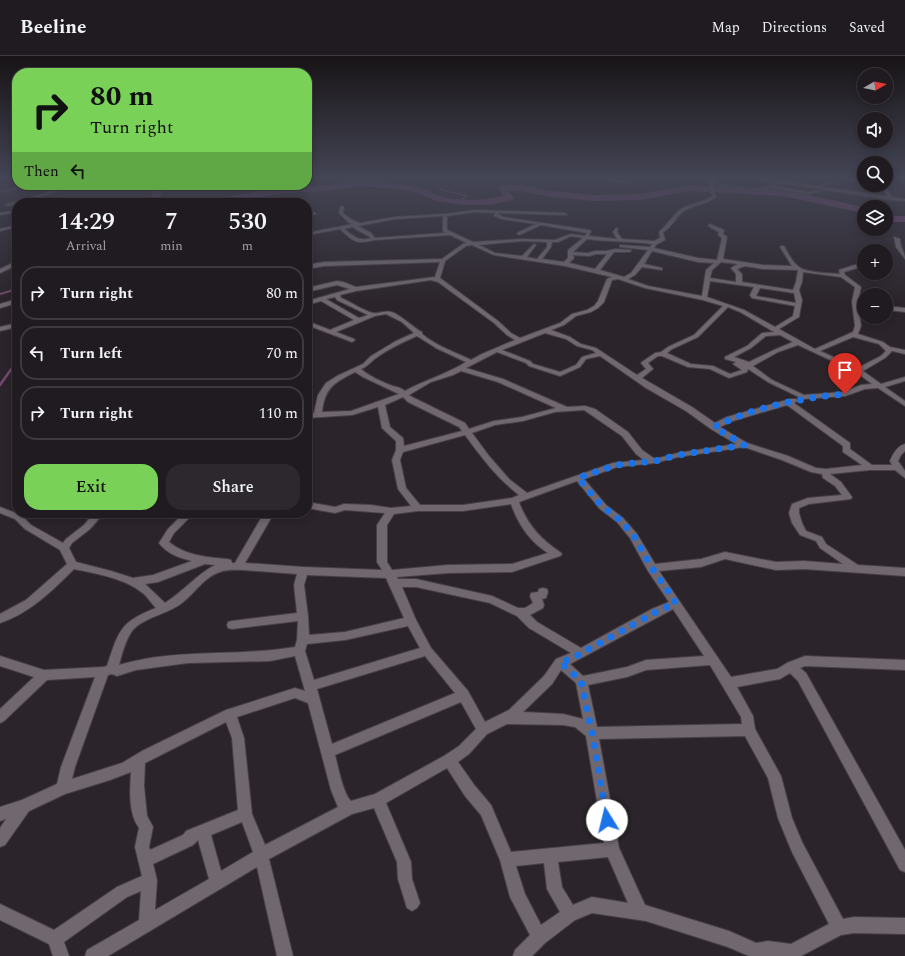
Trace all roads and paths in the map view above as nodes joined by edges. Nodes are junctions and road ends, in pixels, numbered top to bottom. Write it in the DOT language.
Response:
graph roads {
  1 [pos="349,220"];
  2 [pos="384,220"];
  3 [pos="445,220"];
  4 [pos="519,220"];
  5 [pos="675,220"];
  6 [pos="544,223"];
  7 [pos="356,225"];
  8 [pos="710,225"];
  9 [pos="12,227"];
  10 [pos="341,228"];
  11 [pos="616,229"];
  12 [pos="0,230"];
  13 [pos="312,233"];
  14 [pos="450,234"];
  15 [pos="519,234"];
  16 [pos="587,237"];
  17 [pos="896,238"];
  18 [pos="374,239"];
  19 [pos="620,240"];
  20 [pos="550,241"];
  21 [pos="363,242"];
  22 [pos="606,242"];
  23 [pos="655,243"];
  24 [pos="472,244"];
  25 [pos="534,246"];
  26 [pos="782,247"];
  27 [pos="369,249"];
  28 [pos="612,251"];
  29 [pos="629,251"];
  30 [pos="649,251"];
  31 [pos="570,253"];
  32 [pos="524,257"];
  33 [pos="905,257"];
  34 [pos="539,259"];
  35 [pos="443,260"];
  36 [pos="565,264"];
  37 [pos="716,264"];
  38 [pos="745,264"];
  39 [pos="12,265"];
  40 [pos="641,265"];
  41 [pos="312,266"];
  42 [pos="857,266"];
  43 [pos="734,268"];
  44 [pos="595,270"];
  45 [pos="660,270"];
  46 [pos="800,270"];
  47 [pos="0,271"];
  48 [pos="843,276"];
  49 [pos="621,278"];
  50 [pos="438,279"];
  51 [pos="708,279"];
  52 [pos="739,283"];
  53 [pos="758,286"];
  54 [pos="312,289"];
  55 [pos="355,289"];
  56 [pos="796,292"];
  57 [pos="338,296"];
  58 [pos="704,298"];
  59 [pos="322,299"];
  60 [pos="312,302"];
  61 [pos="855,302"];
  62 [pos="12,303"];
  63 [pos="727,305"];
  64 [pos="797,305"];
  65 [pos="0,306"];
  66 [pos="893,309"];
  67 [pos="905,310"];
  68 [pos="373,315"];
  69 [pos="358,320"];
  70 [pos="312,325"];
  71 [pos="12,326"];
  72 [pos="1,327"];
  73 [pos="776,329"];
  74 [pos="546,331"];
  75 [pos="330,332"];
  76 [pos="420,333"];
  77 [pos="782,333"];
  78 [pos="854,335"];
  79 [pos="352,340"];
  80 [pos="520,340"];
  81 [pos="799,342"];
  82 [pos="888,348"];
  83 [pos="497,350"];
  84 [pos="816,351"];
  85 [pos="905,352"];
  86 [pos="601,354"];
  87 [pos="663,354"];
  88 [pos="905,356"];
  89 [pos="729,357"];
  90 [pos="883,357"];
  91 [pos="471,362"];
  92 [pos="749,365"];
  93 [pos="356,369"];
  94 [pos="459,369"];
  95 [pos="858,371"];
  96 [pos="637,378"];
  97 [pos="905,379"];
  98 [pos="880,386"];
  99 [pos="403,395"];
  100 [pos="810,397"];
  101 [pos="789,402"];
  102 [pos="381,404"];
  103 [pos="905,404"];
  104 [pos="567,409"];
  105 [pos="322,415"];
  106 [pos="312,416"];
  107 [pos="714,427"];
  108 [pos="467,432"];
  109 [pos="744,445"];
  110 [pos="905,446"];
  111 [pos="400,450"];
  112 [pos="655,461"];
  113 [pos="870,466"];
  114 [pos="898,468"];
  115 [pos="826,472"];
  116 [pos="905,475"];
  117 [pos="578,478"];
  118 [pos="526,496"];
  119 [pos="514,501"];
  120 [pos="312,506"];
  121 [pos="418,508"];
  122 [pos="391,511"];
  123 [pos="19,518"];
  124 [pos="94,518"];
  125 [pos="184,518"];
  126 [pos="266,518"];
  127 [pos="64,548"];
  128 [pos="204,560"];
  129 [pos="72,565"];
  130 [pos="241,565"];
  131 [pos="652,568"];
  132 [pos="860,568"];
  133 [pos="303,571"];
  134 [pos="905,572"];
  135 [pos="392,578"];
  136 [pos="131,582"];
  137 [pos="543,592"];
  138 [pos="676,603"];
  139 [pos="165,609"];
  140 [pos="520,612"];
  141 [pos="303,616"];
  142 [pos="0,619"];
  143 [pos="411,621"];
  144 [pos="232,625"];
  145 [pos="301,645"];
  146 [pos="427,651"];
  147 [pos="580,653"];
  148 [pos="713,660"];
  149 [pos="0,661"];
  150 [pos="560,662"];
  151 [pos="905,665"];
  152 [pos="791,666"];
  153 [pos="107,670"];
  154 [pos="44,674"];
  155 [pos="581,681"];
  156 [pos="728,683"];
  157 [pos="310,686"];
  158 [pos="464,695"];
  159 [pos="313,699"];
  160 [pos="230,714"];
  161 [pos="0,717"];
  162 [pos="506,718"];
  163 [pos="483,730"];
  164 [pos="749,730"];
  165 [pos="592,733"];
  166 [pos="328,752"];
  167 [pos="139,760"];
  168 [pos="449,760"];
  169 [pos="63,788"];
  170 [pos="378,800"];
  171 [pos="24,806"];
  172 [pos="350,808"];
  173 [pos="0,814"];
  174 [pos="245,814"];
  175 [pos="203,832"];
  176 [pos="0,840"];
  177 [pos="612,849"];
  178 [pos="550,856"];
  179 [pos="260,857"];
  180 [pos="146,860"];
  181 [pos="507,860"];
  182 [pos="905,866"];
  183 [pos="150,880"];
  184 [pos="217,882"];
  185 [pos="412,903"];
  186 [pos="0,912"];
  187 [pos="640,912"];
  188 [pos="570,914"];
  189 [pos="146,925"];
  190 [pos="905,926"];
  191 [pos="839,927"];
  192 [pos="540,937"];
  193 [pos="55,939"];
  194 [pos="770,952"];
  195 [pos="61,956"];
  196 [pos="93,956"];
  197 [pos="285,956"];
  198 [pos="521,956"];
  1 -- 7 [label="street"];
  2 -- 7 [label="street"];
  3 -- 14 [label="street"];
  4 -- 6 [label="street"];
  5 -- 23 [label="street"];
  6 -- 15 [label="street"];
  6 -- 16 [label="street"];
  7 -- 10 [label="street"];
  7 -- 18 [label="street"];
  8 -- 37 [label="street"];
  9 -- 12 [label="street"];
  10 -- 13 [label="street"];
  10 -- 21 [label="street"];
  11 -- 19 [label="street"];
  14 -- 18 [label="street"];
  14 -- 24 [label="street"];
  16 -- 20 [label="street"];
  16 -- 22 [label="street"];
  16 -- 31 [label="street"];
  17 -- 33 [label="street"];
  18 -- 21 [label="street"];
  19 -- 22 [label="street"];
  19 -- 23 [label="street"];
  20 -- 24 [label="street"];
  20 -- 34 [label="street"];
  21 -- 27 [label="street"];
  22 -- 28 [label="street"];
  22 -- 30 [label="street"];
  23 -- 30 [label="street"];
  24 -- 32 [label="street"];
  24 -- 35 [label="street"];
  25 -- 32 [label="street"];
  26 -- 46 [label="street"];
  28 -- 29 [label="street"];
  28 -- 31 [label="street"];
  28 -- 44 [label="street"];
  30 -- 37 [label="street"];
  30 -- 40 [label="street"];
  31 -- 36 [label="street"];
  32 -- 34 [label="street"];
  34 -- 36 [label="street"];
  35 -- 41 [label="street"];
  35 -- 50 [label="street"];
  36 -- 44 [label="street"];
  37 -- 38 [label="street"];
  37 -- 43 [label="street"];
  37 -- 51 [label="street"];
  38 -- 43 [label="street"];
  38 -- 46 [label="street"];
  39 -- 47 [label="street"];
  40 -- 45 [label="street"];
  40 -- 49 [label="street"];
  42 -- 48 [label="street"];
  43 -- 52 [label="street"];
  44 -- 49 [label="street"];
  46 -- 48 [label="street"];
  46 -- 56 [label="street"];
  48 -- 61 [label="street"];
  49 -- 58 [label="street"];
  49 -- 74 [label="street"];
  50 -- 55 [label="street"];
  50 -- 80 [label="street"];
  51 -- 52 [label="street"];
  51 -- 58 [label="street"];
  52 -- 53 [label="street"];
  53 -- 56 [label="street"];
  53 -- 64 [label="street"];
  54 -- 55 [label="street"];
  55 -- 57 [label="street"];
  56 -- 64 [label="street"];
  57 -- 59 [label="street"];
  57 -- 68 [label="street"];
  58 -- 63 [label="street"];
  59 -- 60 [label="street"];
  59 -- 69 [label="street"];
  61 -- 78 [label="street"];
  62 -- 65 [label="street"];
  63 -- 73 [label="street"];
  63 -- 87 [label="street"];
  64 -- 73 [label="street"];
  66 -- 67 [label="street"];
  68 -- 69 [label="street"];
  68 -- 76 [label="street"];
  69 -- 75 [label="street"];
  70 -- 75 [label="street"];
  71 -- 72 [label="street"];
  73 -- 77 [label="street"];
  74 -- 80 [label="street"];
  74 -- 86 [label="street"];
  75 -- 79 [label="street"];
  76 -- 91 [label="street"];
  76 -- 93 [label="street"];
  77 -- 81 [label="street"];
  77 -- 89 [label="street"];
  78 -- 82 [label="street"];
  78 -- 84 [label="street"];
  80 -- 83 [label="street"];
  81 -- 84 [label="street"];
  81 -- 92 [label="street"];
  82 -- 85 [label="street"];
  82 -- 90 [label="street"];
  83 -- 86 [label="street"];
  83 -- 91 [label="street"];
  84 -- 95 [label="street"];
  86 -- 96 [label="street"];
  87 -- 89 [label="street"];
  87 -- 96 [label="street"];
  88 -- 90 [label="street"];
  89 -- 92 [label="street"];
  90 -- 95 [label="street"];
  91 -- 94 [label="street"];
  92 -- 100 [label="street"];
  93 -- 99 [label="street"];
  93 -- 105 [label="street"];
  94 -- 99 [label="street"];
  94 -- 104 [label="street"];
  95 -- 98 [label="street"];
  96 -- 107 [label="street"];
  97 -- 98 [label="street"];
  98 -- 100 [label="street"];
  98 -- 103 [label="street"];
  99 -- 102 [label="street"];
  99 -- 108 [label="street"];
  100 -- 101 [label="street"];
  101 -- 107 [label="street"];
  101 -- 113 [label="street"];
  102 -- 105 [label="street"];
  102 -- 111 [label="street"];
  104 -- 108 [label="street"];
  104 -- 112 [label="street"];
  105 -- 106 [label="street"];
  107 -- 109 [label="street"];
  108 -- 111 [label="street"];
  108 -- 118 [label="street"];
  109 -- 112 [label="street"];
  109 -- 115 [label="street"];
  110 -- 114 [label="street"];
  111 -- 121 [label="street"];
  112 -- 117 [label="street"];
  113 -- 114 [label="street"];
  113 -- 115 [label="street"];
  114 -- 116 [label="street"];
  115 -- 132 [label="street"];
  117 -- 118 [label="street"];
  117 -- 131 [label="street"];
  118 -- 119 [label="street"];
  119 -- 121 [label="street"];
  119 -- 135 [label="street"];
  120 -- 122 [label="street"];
  121 -- 122 [label="street"];
  122 -- 135 [label="street"];
  123 -- 127 [label="street"];
  124 -- 127 [label="street"];
  125 -- 128 [label="street"];
  126 -- 130 [label="street"];
  127 -- 129 [label="street"];
  128 -- 130 [label="street"];
  128 -- 136 [label="street"];
  129 -- 136 [label="street"];
  129 -- 142 [label="street"];
  130 -- 133 [label="street"];
  130 -- 139 [label="street"];
  131 -- 132 [label="street"];
  131 -- 138 [label="street"];
  132 -- 134 [label="street"];
  133 -- 135 [label="street"];
  133 -- 141 [label="street"];
  135 -- 140 [label="street"];
  135 -- 143 [label="street"];
  136 -- 139 [label="street"];
  137 -- 140 [label="street"];
  138 -- 147 [label="street"];
  138 -- 148 [label="street"];
  139 -- 153 [label="street"];
  140 -- 147 [label="street"];
  141 -- 144 [label="street"];
  141 -- 145 [label="street"];
  143 -- 145 [label="street"];
  143 -- 146 [label="street"];
  145 -- 153 [label="street"];
  145 -- 157 [label="street"];
  146 -- 157 [label="street"];
  146 -- 158 [label="street"];
  147 -- 150 [label="street"];
  148 -- 155 [label="street"];
  148 -- 156 [label="street"];
  149 -- 154 [label="street"];
  150 -- 155 [label="street"];
  150 -- 162 [label="street"];
  151 -- 152 [label="street"];
  152 -- 156 [label="street"];
  152 -- 182 [label="street"];
  153 -- 154 [label="street"];
  153 -- 169 [label="street"];
  154 -- 161 [label="street"];
  155 -- 165 [label="street"];
  156 -- 164 [label="street"];
  157 -- 159 [label="street"];
  158 -- 163 [label="street"];
  158 -- 166 [label="street"];
  159 -- 160 [label="street"];
  159 -- 166 [label="street"];
  160 -- 167 [label="street"];
  160 -- 174 [label="street"];
  162 -- 163 [label="street"];
  162 -- 165 [label="street"];
  163 -- 168 [label="street"];
  164 -- 165 [label="street"];
  164 -- 191 [label="street"];
  165 -- 177 [label="street"];
  166 -- 172 [label="street"];
  167 -- 169 [label="street"];
  167 -- 180 [label="street"];
  168 -- 170 [label="street"];
  168 -- 181 [label="street"];
  169 -- 171 [label="street"];
  170 -- 172 [label="street"];
  170 -- 185 [label="street"];
  171 -- 173 [label="street"];
  171 -- 176 [label="street"];
  172 -- 179 [label="street"];
  174 -- 175 [label="street"];
  174 -- 179 [label="street"];
  175 -- 180 [label="street"];
  175 -- 184 [label="street"];
  177 -- 178 [label="street"];
  177 -- 187 [label="street"];
  178 -- 181 [label="street"];
  178 -- 188 [label="street"];
  179 -- 184 [label="street"];
  179 -- 197 [label="street"];
  180 -- 183 [label="street"];
  181 -- 192 [label="street"];
  183 -- 189 [label="street"];
  183 -- 193 [label="street"];
  184 -- 189 [label="street"];
  186 -- 193 [label="street"];
  187 -- 188 [label="street"];
  187 -- 194 [label="street"];
  188 -- 192 [label="street"];
  189 -- 196 [label="street"];
  190 -- 191 [label="street"];
  191 -- 194 [label="street"];
  192 -- 198 [label="street"];
  193 -- 195 [label="street"];
}
